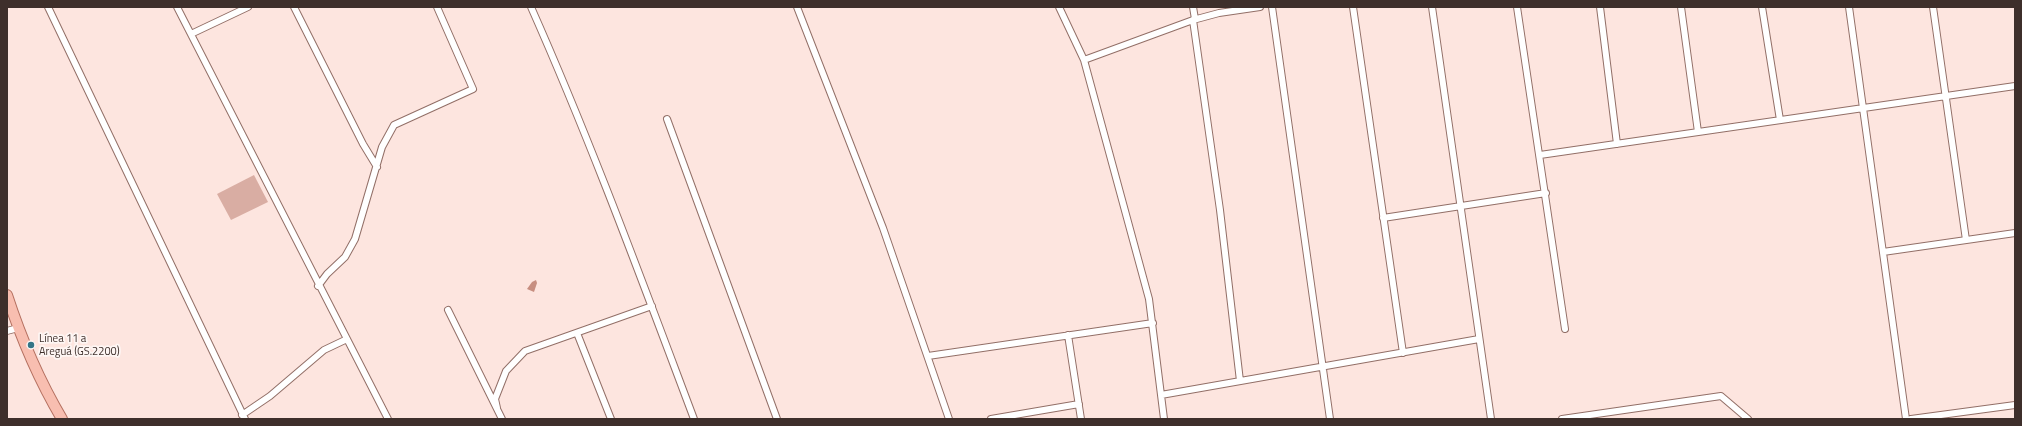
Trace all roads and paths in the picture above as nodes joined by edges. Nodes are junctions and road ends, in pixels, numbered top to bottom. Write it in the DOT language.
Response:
graph roads {
  1 [pos="48,7"];
  2 [pos="177,7"];
  3 [pos="248,7"];
  4 [pos="294,7"];
  5 [pos="437,7"];
  6 [pos="531,7"];
  7 [pos="797,7"];
  8 [pos="1059,7"];
  9 [pos="1193,7"];
  10 [pos="1260,7"];
  11 [pos="1272,7"];
  12 [pos="1352,7"];
  13 [pos="1432,7"];
  14 [pos="1517,7"];
  15 [pos="1600,7"];
  16 [pos="1681,7"];
  17 [pos="1762,7"];
  18 [pos="1849,7"];
  19 [pos="1933,7"];
  20 [pos="1194,20"];
  21 [pos="192,34"];
  22 [pos="1084,60"];
  23 [pos="2015,86"];
  24 [pos="1946,96"];
  25 [pos="1863,108"];
  26 [pos="667,119"];
  27 [pos="1780,120"];
  28 [pos="1698,132"];
  29 [pos="1617,144"];
  30 [pos="1540,155"];
  31 [pos="377,167"];
  32 [pos="1546,193"];
  33 [pos="1460,206"];
  34 [pos="1383,218"];
  35 [pos="2015,232"];
  36 [pos="1966,240"];
  37 [pos="1883,252"];
  38 [pos="318,286"];
  39 [pos="7,295"];
  40 [pos="652,306"];
  41 [pos="448,310"];
  42 [pos="1153,323"];
  43 [pos="18,328"];
  44 [pos="1565,329"];
  45 [pos="7,331"];
  46 [pos="577,332"];
  47 [pos="1068,335"];
  48 [pos="346,340"];
  49 [pos="1479,340"];
  50 [pos="1402,353"];
  51 [pos="928,356"];
  52 [pos="1323,367"];
  53 [pos="1240,381"];
  54 [pos="1160,395"];
  55 [pos="1079,404"];
  56 [pos="2015,405"];
  57 [pos="497,408"];
  58 [pos="243,417"];
  59 [pos="62,419"];
  60 [pos="388,419"];
  61 [pos="502,419"];
  62 [pos="611,419"];
  63 [pos="694,419"];
  64 [pos="777,419"];
  65 [pos="949,419"];
  66 [pos="991,419"];
  67 [pos="1081,419"];
  68 [pos="1164,419"];
  69 [pos="1330,419"];
  70 [pos="1491,419"];
  71 [pos="1562,419"];
  72 [pos="1748,419"];
  73 [pos="1906,419"];
  74 [pos="1911,419"];
  1 -- 58 [label="street"];
  2 -- 21 [label="street"];
  3 -- 21 [label="street"];
  4 -- 31 [label="street"];
  5 -- 31 [label="street"];
  6 -- 40 [label="street"];
  7 -- 51 [label="street"];
  8 -- 22 [label="street"];
  9 -- 20 [label="street"];
  10 -- 20 [label="street"];
  11 -- 52 [label="street"];
  12 -- 34 [label="street"];
  13 -- 33 [label="street"];
  14 -- 30 [label="street"];
  15 -- 29 [label="street"];
  16 -- 28 [label="street"];
  17 -- 27 [label="street"];
  18 -- 25 [label="street"];
  19 -- 24 [label="street"];
  20 -- 22 [label="street"];
  20 -- 53 [label="street"];
  21 -- 38 [label="street"];
  22 -- 42 [label="street"];
  23 -- 24 [label="street"];
  24 -- 25 [label="street"];
  24 -- 36 [label="street"];
  25 -- 27 [label="street"];
  25 -- 37 [label="street"];
  26 -- 64 [label="street"];
  27 -- 28 [label="street"];
  28 -- 29 [label="street"];
  29 -- 30 [label="street"];
  30 -- 32 [label="street"];
  31 -- 38 [label="street"];
  32 -- 33 [label="street"];
  32 -- 44 [label="street"];
  33 -- 34 [label="street"];
  33 -- 49 [label="street"];
  34 -- 50 [label="street"];
  35 -- 36 [label="street"];
  36 -- 37 [label="street"];
  37 -- 73 [label="street"];
  38 -- 48 [label="street"];
  39 -- 43 [label="main road"];
  40 -- 46 [label="street"];
  40 -- 63 [label="street"];
  41 -- 57 [label="street"];
  42 -- 47 [label="street"];
  42 -- 54 [label="street"];
  43 -- 45 [label="street"];
  43 -- 59 [label="main road"];
  46 -- 57 [label="street"];
  46 -- 62 [label="street"];
  47 -- 51 [label="street"];
  47 -- 55 [label="street"];
  48 -- 58 [label="street"];
  48 -- 60 [label="street"];
  49 -- 50 [label="street"];
  49 -- 70 [label="street"];
  50 -- 52 [label="street"];
  51 -- 65 [label="street"];
  52 -- 53 [label="street"];
  52 -- 69 [label="street"];
  53 -- 54 [label="street"];
  54 -- 68 [label="street"];
  55 -- 66 [label="street"];
  55 -- 67 [label="street"];
  56 -- 74 [label="street"];
  57 -- 61 [label="street"];
  71 -- 72 [label="street"];
}
